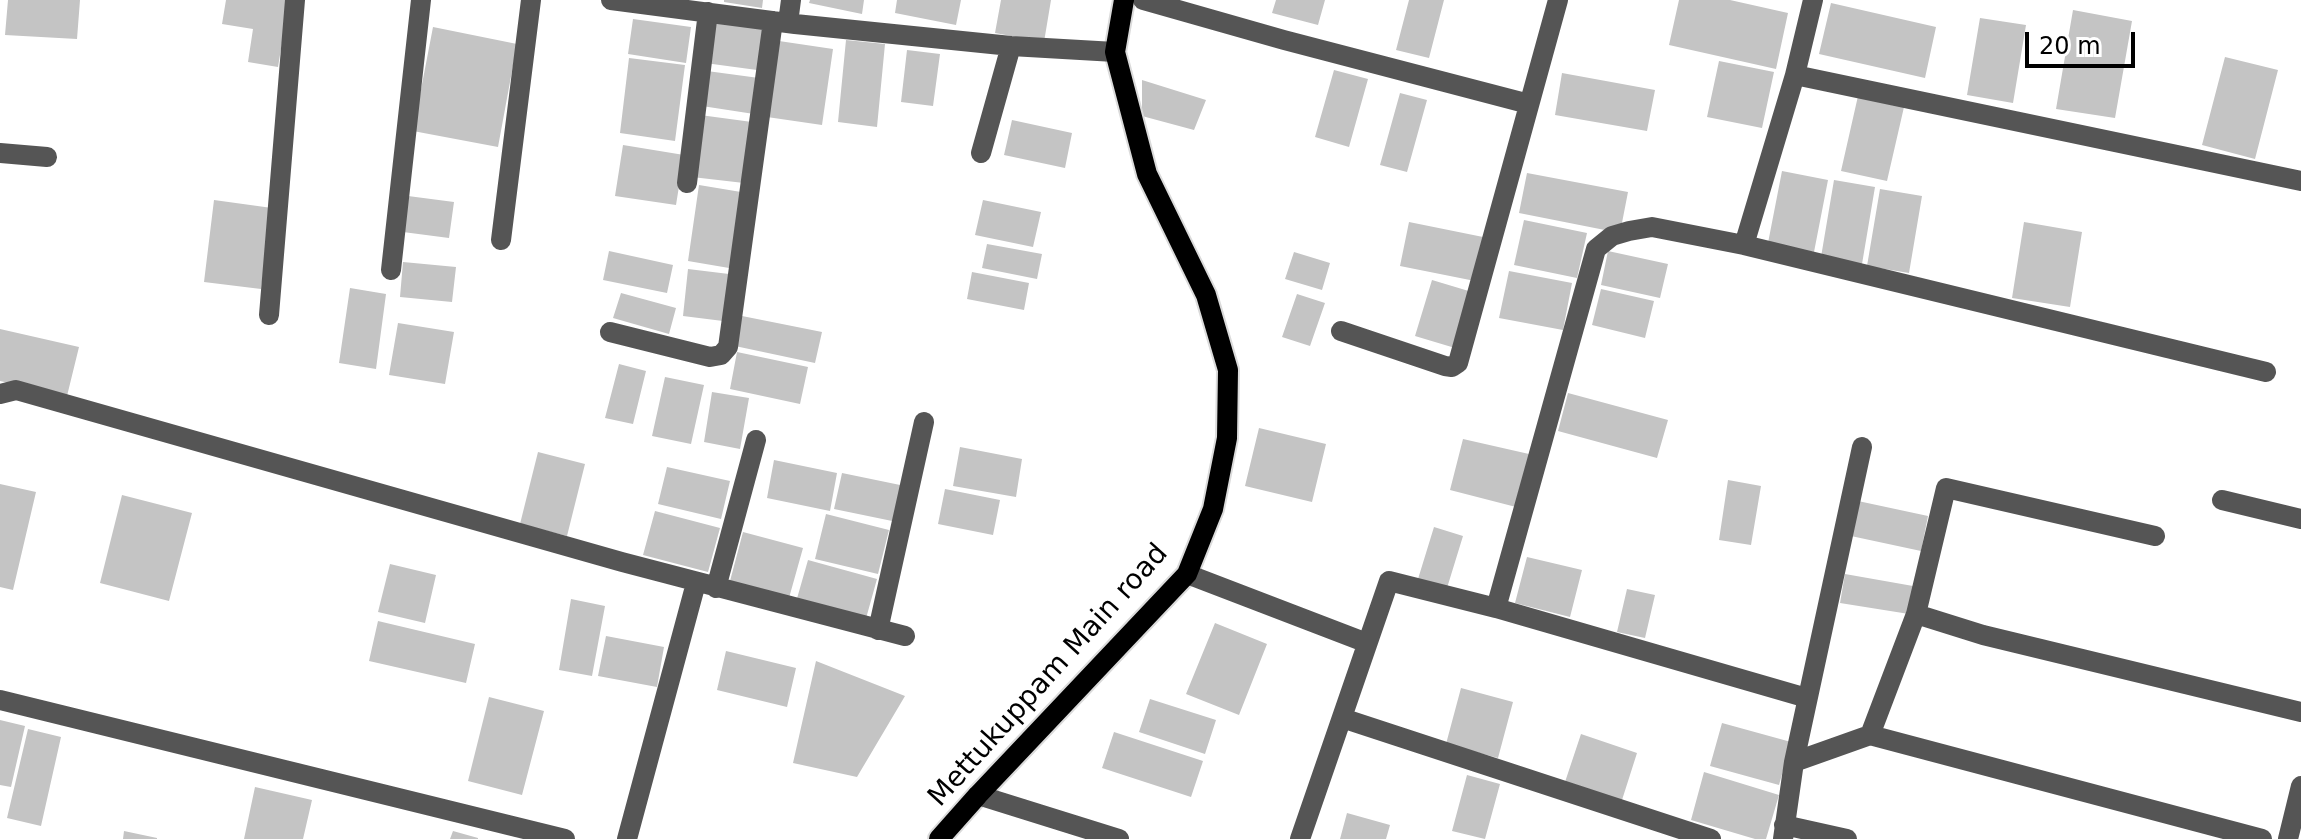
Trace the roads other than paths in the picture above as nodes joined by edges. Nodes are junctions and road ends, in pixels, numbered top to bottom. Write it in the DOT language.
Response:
graph roads {
  1 [pos="295,0"];
  2 [pos="421,0"];
  3 [pos="531,0"];
  4 [pos="611,0"];
  5 [pos="791,0"];
  6 [pos="1124,0"];
  7 [pos="1143,0"];
  8 [pos="1558,0"];
  9 [pos="1813,0"];
  10 [pos="674,4"];
  11 [pos="708,12"];
  12 [pos="780,22"];
  13 [pos="1011,46"];
  14 [pos="1115,52"];
  15 [pos="1795,75"];
  16 [pos="1529,104"];
  17 [pos="0,153"];
  18 [pos="981,153"];
  19 [pos="47,157"];
  20 [pos="2301,181"];
  21 [pos="687,183"];
  22 [pos="501,240"];
  23 [pos="1744,245"];
  24 [pos="391,270"];
  25 [pos="269,315"];
  26 [pos="1341,331"];
  27 [pos="610,332"];
  28 [pos="2266,372"];
  29 [pos="0,394"];
  30 [pos="924,422"];
  31 [pos="756,440"];
  32 [pos="1862,447"];
  33 [pos="2222,500"];
  34 [pos="2301,519"];
  35 [pos="2155,536"];
  36 [pos="1187,574"];
  37 [pos="706,585"];
  38 [pos="1496,608"];
  39 [pos="1916,614"];
  40 [pos="878,630"];
  41 [pos="905,636"];
  42 [pos="1367,643"];
  43 [pos="1807,698"];
  44 [pos="0,700"];
  45 [pos="2301,712"];
  46 [pos="1342,718"];
  47 [pos="1870,735"];
  48 [pos="1794,762"];
  49 [pos="2301,786"];
  50 [pos="978,795"];
  51 [pos="1784,832"];
  52 [pos="565,839"];
  53 [pos="627,839"];
  54 [pos="939,839"];
  55 [pos="1119,839"];
  56 [pos="1300,839"];
  57 [pos="1711,839"];
  58 [pos="1847,839"];
  59 [pos="2262,839"];
  60 [pos="2288,839"];
  1 -- 25 [label="street"];
  2 -- 24 [label="street"];
  3 -- 22 [label="street"];
  4 -- 10 [label="street"];
  5 -- 12 [label="street"];
  6 -- 14 [label="main road, Mettukuppam Main road"];
  7 -- 16 [label="street"];
  8 -- 16 [label="street"];
  9 -- 15 [label="street"];
  10 -- 11 [label="street"];
  11 -- 12 [label="street"];
  11 -- 21 [label="street"];
  12 -- 13 [label="street"];
  12 -- 27 [label="street"];
  13 -- 14 [label="street"];
  13 -- 18 [label="street"];
  14 -- 36 [label="main road, Mettukuppam Main road"];
  15 -- 20 [label="street"];
  15 -- 23 [label="street"];
  16 -- 26 [label="street"];
  17 -- 19 [label="street"];
  23 -- 28 [label="street"];
  23 -- 38 [label="street"];
  29 -- 37 [label="street"];
  30 -- 40 [label="street"];
  31 -- 37 [label="street"];
  32 -- 43 [label="street"];
  33 -- 34 [label="street"];
  35 -- 39 [label="street"];
  36 -- 42 [label="street"];
  36 -- 50 [label="main road, Mettukuppam Main road"];
  37 -- 40 [label="street"];
  37 -- 53 [label="street"];
  38 -- 42 [label="street"];
  38 -- 43 [label="street"];
  39 -- 45 [label="street"];
  39 -- 47 [label="street"];
  40 -- 41 [label="street"];
  42 -- 46 [label="street"];
  43 -- 48 [label="street"];
  44 -- 52 [label="street"];
  46 -- 56 [label="street"];
  46 -- 57 [label="street"];
  47 -- 48 [label="street"];
  47 -- 59 [label="street"];
  48 -- 51 [label="street"];
  49 -- 60 [label="street"];
  50 -- 54 [label="main road, Mettukuppam Main road"];
  50 -- 55 [label="street"];
  51 -- 58 [label="street"];
}
